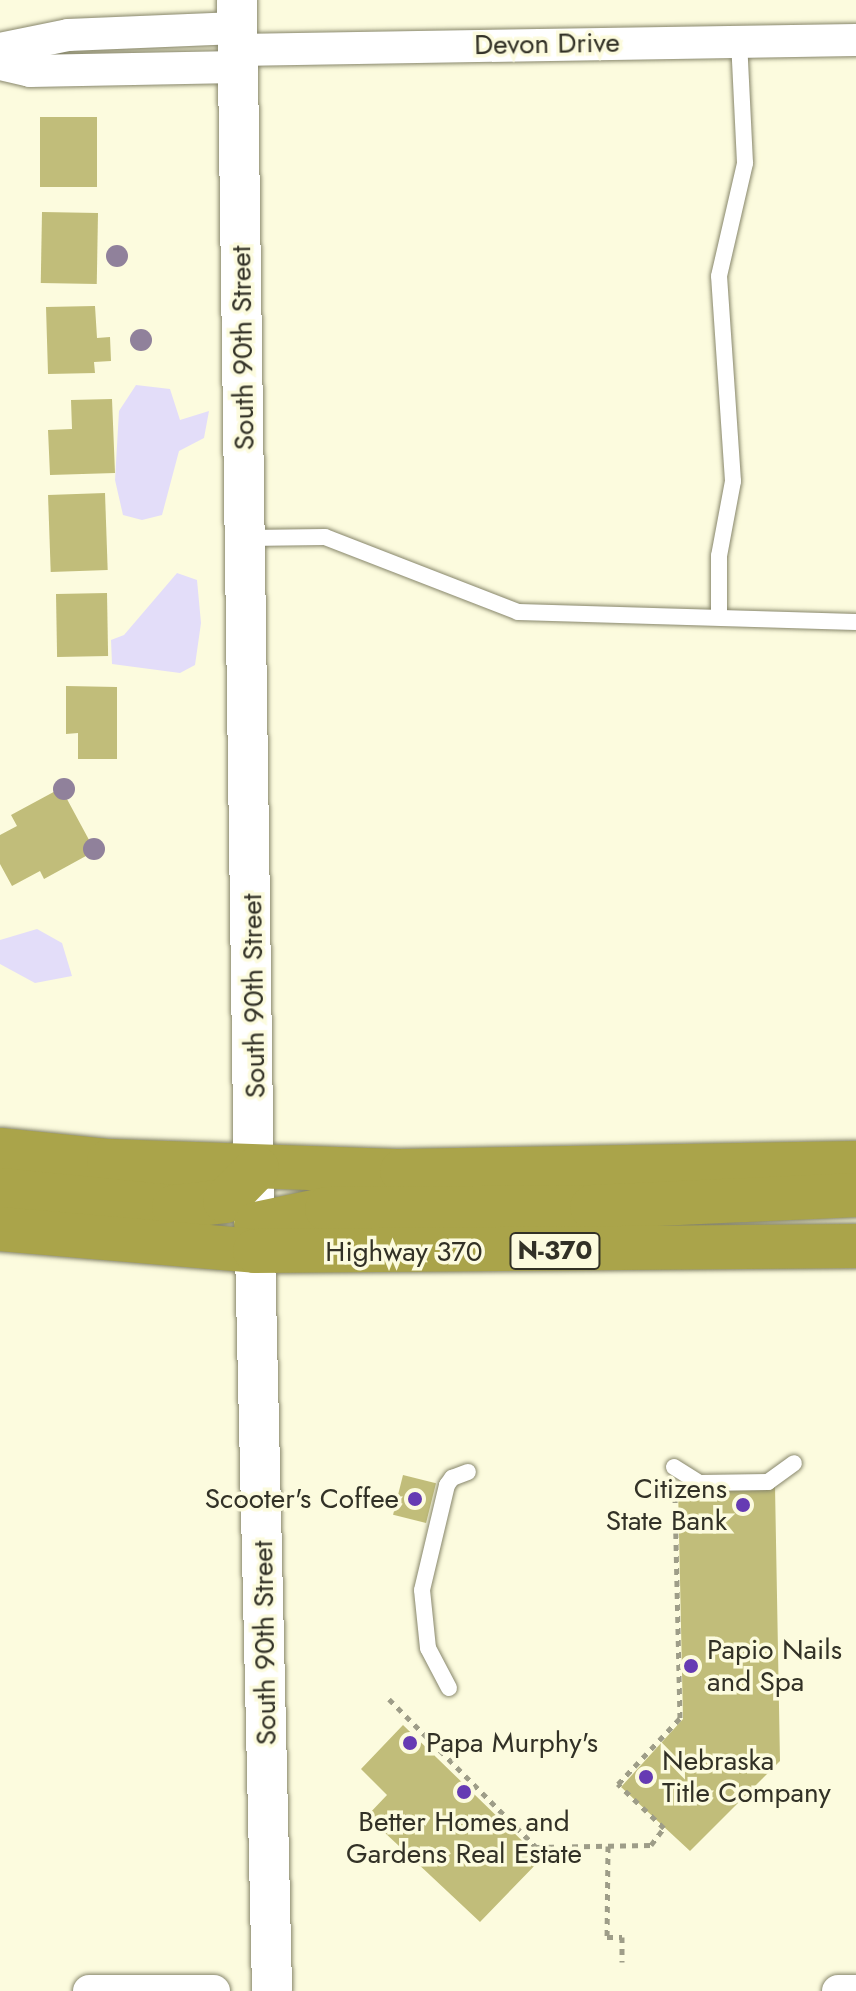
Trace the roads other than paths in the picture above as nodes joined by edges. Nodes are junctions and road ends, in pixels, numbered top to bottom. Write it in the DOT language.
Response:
graph roads {
  1 [pos="237,36"];
  2 [pos="856,40"];
  3 [pos="739,41"];
  4 [pos="0,49"];
  5 [pos="0,64"];
  6 [pos="248,538"];
  7 [pos="719,617"];
  8 [pos="856,622"];
  9 [pos="0,1150"];
  10 [pos="856,1163"];
  11 [pos="257,1168"];
  12 [pos="0,1190"];
  13 [pos="856,1195"];
  14 [pos="0,1229"];
  15 [pos="255,1238"];
  16 [pos="856,1246"];
  17 [pos="794,1463"];
  18 [pos="674,1467"];
  19 [pos="468,1472"];
  20 [pos="449,1688"];
  21 [pos="89,1991"];
  22 [pos="214,1991"];
  23 [pos="272,1991"];
  24 [pos="838,1991"];
  25 [pos="856,1991"];
  1 -- 3 [label="street, Devon Drive"];
  1 -- 4 [label="street, Devon Drive"];
  1 -- 5 [label="street, Devon Drive"];
  1 -- 6 [label="street, South 90th Street"];
  2 -- 3 [label="street, Devon Drive"];
  3 -- 7 [label="lane"];
  6 -- 7 [label="lane"];
  6 -- 11 [label="street, South 90th Street"];
  7 -- 8 [label="lane"];
  9 -- 11 [label="highway"];
  10 -- 11 [label="highway"];
  11 -- 12 [label="highway"];
  11 -- 15 [label="street, South 90th Street"];
  13 -- 15 [label="highway"];
  14 -- 15 [label="highway, Highway 370 / N-370"];
  15 -- 16 [label="highway, Highway 370 / N-370"];
  15 -- 23 [label="street, South 90th Street"];
  17 -- 18 [label="lane"];
  19 -- 20 [label="lane"];
  21 -- 22 [label="street"];
  24 -- 25 [label="street"];
}
